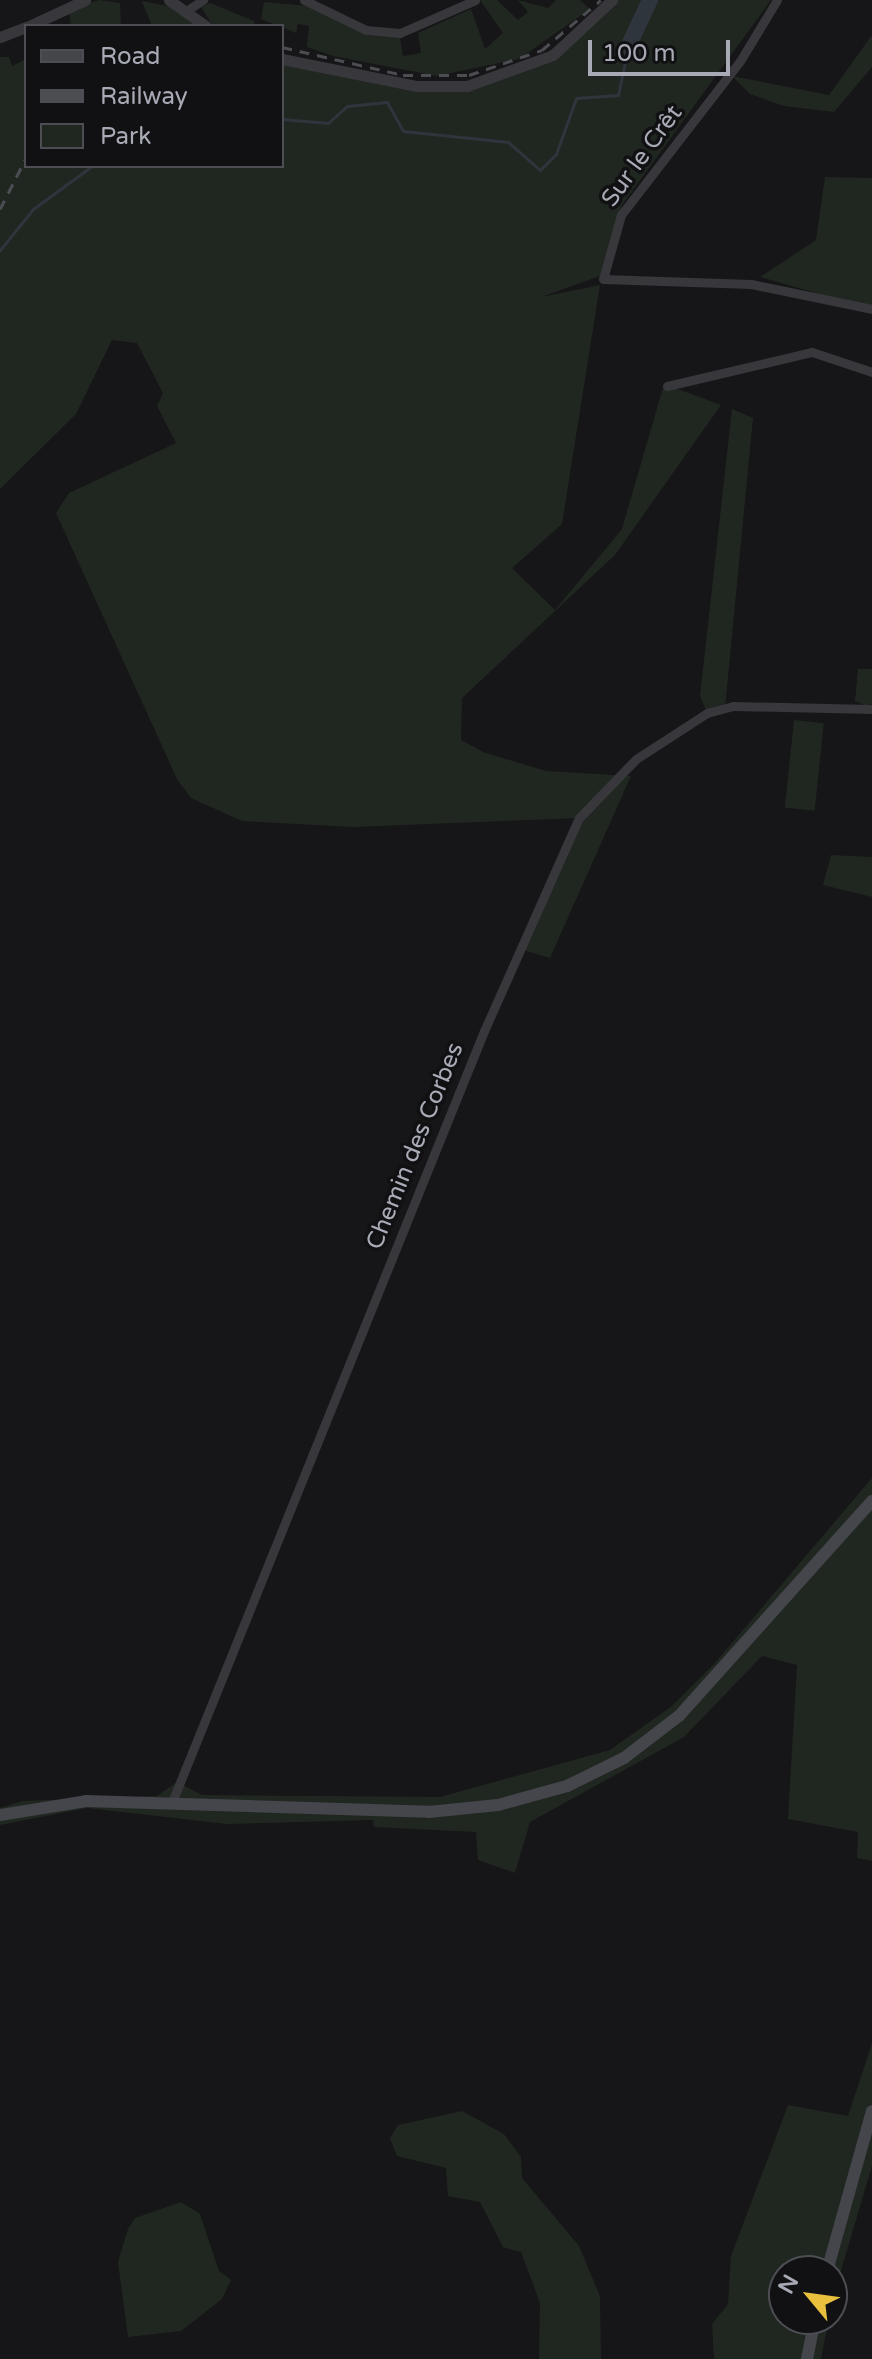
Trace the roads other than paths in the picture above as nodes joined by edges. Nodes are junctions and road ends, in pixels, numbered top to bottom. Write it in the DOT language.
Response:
graph roads {
  1 [pos="85,0"];
  2 [pos="169,0"];
  3 [pos="203,0"];
  4 [pos="304,0"];
  5 [pos="475,0"];
  6 [pos="612,0"];
  7 [pos="777,0"];
  8 [pos="69,2"];
  9 [pos="189,9"];
  10 [pos="32,24"];
  11 [pos="204,24"];
  12 [pos="24,28"];
  13 [pos="0,37"];
  14 [pos="284,59"];
  15 [pos="872,309"];
  16 [pos="872,372"];
  17 [pos="667,386"];
  18 [pos="872,709"];
  19 [pos="872,1501"];
  20 [pos="172,1802"];
  21 [pos="0,1815"];
  22 [pos="872,2111"];
  23 [pos="832,2255"];
  24 [pos="812,2335"];
  25 [pos="807,2359"];
  1 -- 8 [label="street"];
  2 -- 9 [label="street"];
  3 -- 9 [label="street"];
  4 -- 5 [label="street"];
  6 -- 14 [label="street"];
  7 -- 15 [label="street, Sur le Crêt"];
  8 -- 10 [label="street"];
  9 -- 11 [label="street"];
  12 -- 13 [label="street"];
  16 -- 17 [label="street"];
  18 -- 20 [label="street, Chemin des Corbes"];
  19 -- 20 [label="main road"];
  20 -- 21 [label="main road"];
  22 -- 23 [label="main road"];
  24 -- 25 [label="main road"];
}
